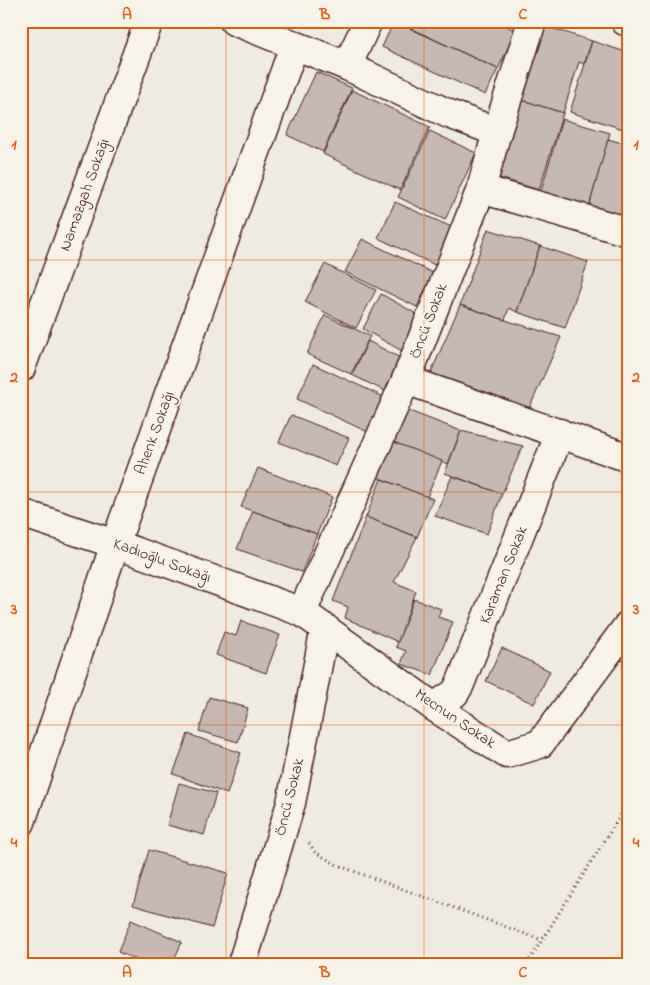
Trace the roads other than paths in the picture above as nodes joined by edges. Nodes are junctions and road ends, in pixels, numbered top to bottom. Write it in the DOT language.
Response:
graph roads {
  1 [pos="148,21"];
  2 [pos="234,21"];
  3 [pos="368,21"];
  4 [pos="532,21"];
  5 [pos="294,46"];
  6 [pos="347,66"];
  7 [pos="497,132"];
  8 [pos="481,189"];
  9 [pos="629,232"];
  10 [pos="21,368"];
  11 [pos="406,380"];
  12 [pos="560,433"];
  13 [pos="629,458"];
  14 [pos="21,513"];
  15 [pos="116,544"];
  16 [pos="302,612"];
  17 [pos="629,624"];
  18 [pos="325,628"];
  19 [pos="434,707"];
  20 [pos="21,822"];
  21 [pos="242,964"];
  1 -- 10 [label="street, Namazgah Sokağı"];
  2 -- 5 [label="street"];
  3 -- 6 [label="street"];
  4 -- 7 [label="street, Öncü Sokak"];
  5 -- 6 [label="street"];
  5 -- 15 [label="street, Ahenk Sokağı"];
  6 -- 7 [label="street"];
  7 -- 8 [label="street, Öncü Sokak"];
  8 -- 9 [label="street"];
  8 -- 11 [label="street, Öncü Sokak"];
  11 -- 12 [label="street"];
  11 -- 16 [label="street, Öncü Sokak"];
  12 -- 13 [label="street"];
  12 -- 19 [label="street, Karaman Sokak"];
  14 -- 15 [label="street, Kadıoğlu Sokağı"];
  15 -- 16 [label="street, Kadıoğlu Sokağı"];
  15 -- 20 [label="street, Ahenk Sokağı"];
  16 -- 18 [label="street, Mecnun Sokak"];
  17 -- 19 [label="street, Mecnun Sokak"];
  18 -- 19 [label="street, Mecnun Sokak"];
  18 -- 21 [label="street, Öncü Sokak"];
}
